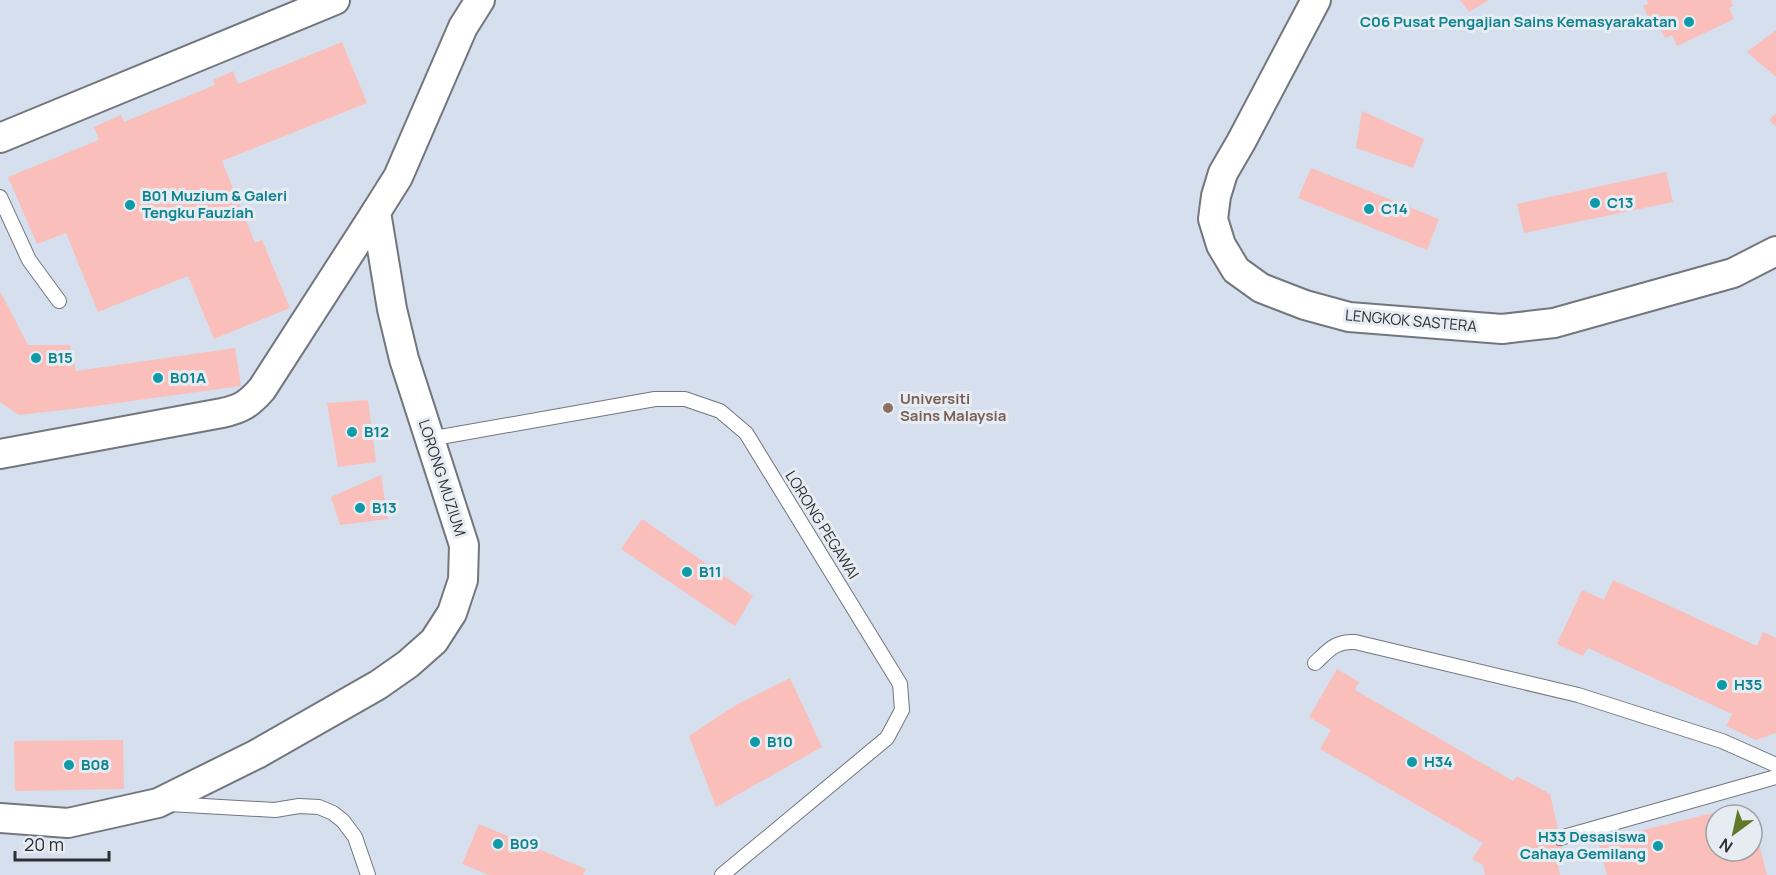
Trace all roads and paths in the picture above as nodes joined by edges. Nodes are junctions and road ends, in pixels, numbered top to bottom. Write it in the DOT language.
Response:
graph roads {
  1 [pos="335,0"];
  2 [pos="480,0"];
  3 [pos="1316,0"];
  4 [pos="460,14"];
  5 [pos="0,138"];
  6 [pos="0,197"];
  7 [pos="376,212"];
  8 [pos="1776,251"];
  9 [pos="59,301"];
  10 [pos="429,439"];
  11 [pos="0,454"];
  12 [pos="1315,663"];
  13 [pos="1776,765"];
  14 [pos="1776,777"];
  15 [pos="158,803"];
  16 [pos="0,818"];
  17 [pos="1560,838"];
  18 [pos="368,875"];
  19 [pos="722,875"];
  1 -- 5 [label="street"];
  2 -- 4 [label="street"];
  3 -- 8 [label="street, LENGKOK SASTERA"];
  4 -- 7 [label="street"];
  6 -- 9 [label="lane"];
  7 -- 10 [label="street, LORONG MUZIUM"];
  7 -- 11 [label="street"];
  10 -- 15 [label="street, LORONG MUZIUM"];
  10 -- 19 [label="lane, LORONG PEGAWAI"];
  12 -- 13 [label="lane"];
  14 -- 17 [label="lane"];
  15 -- 16 [label="street, LORONG MUZIUM"];
  15 -- 18 [label="lane"];
}
